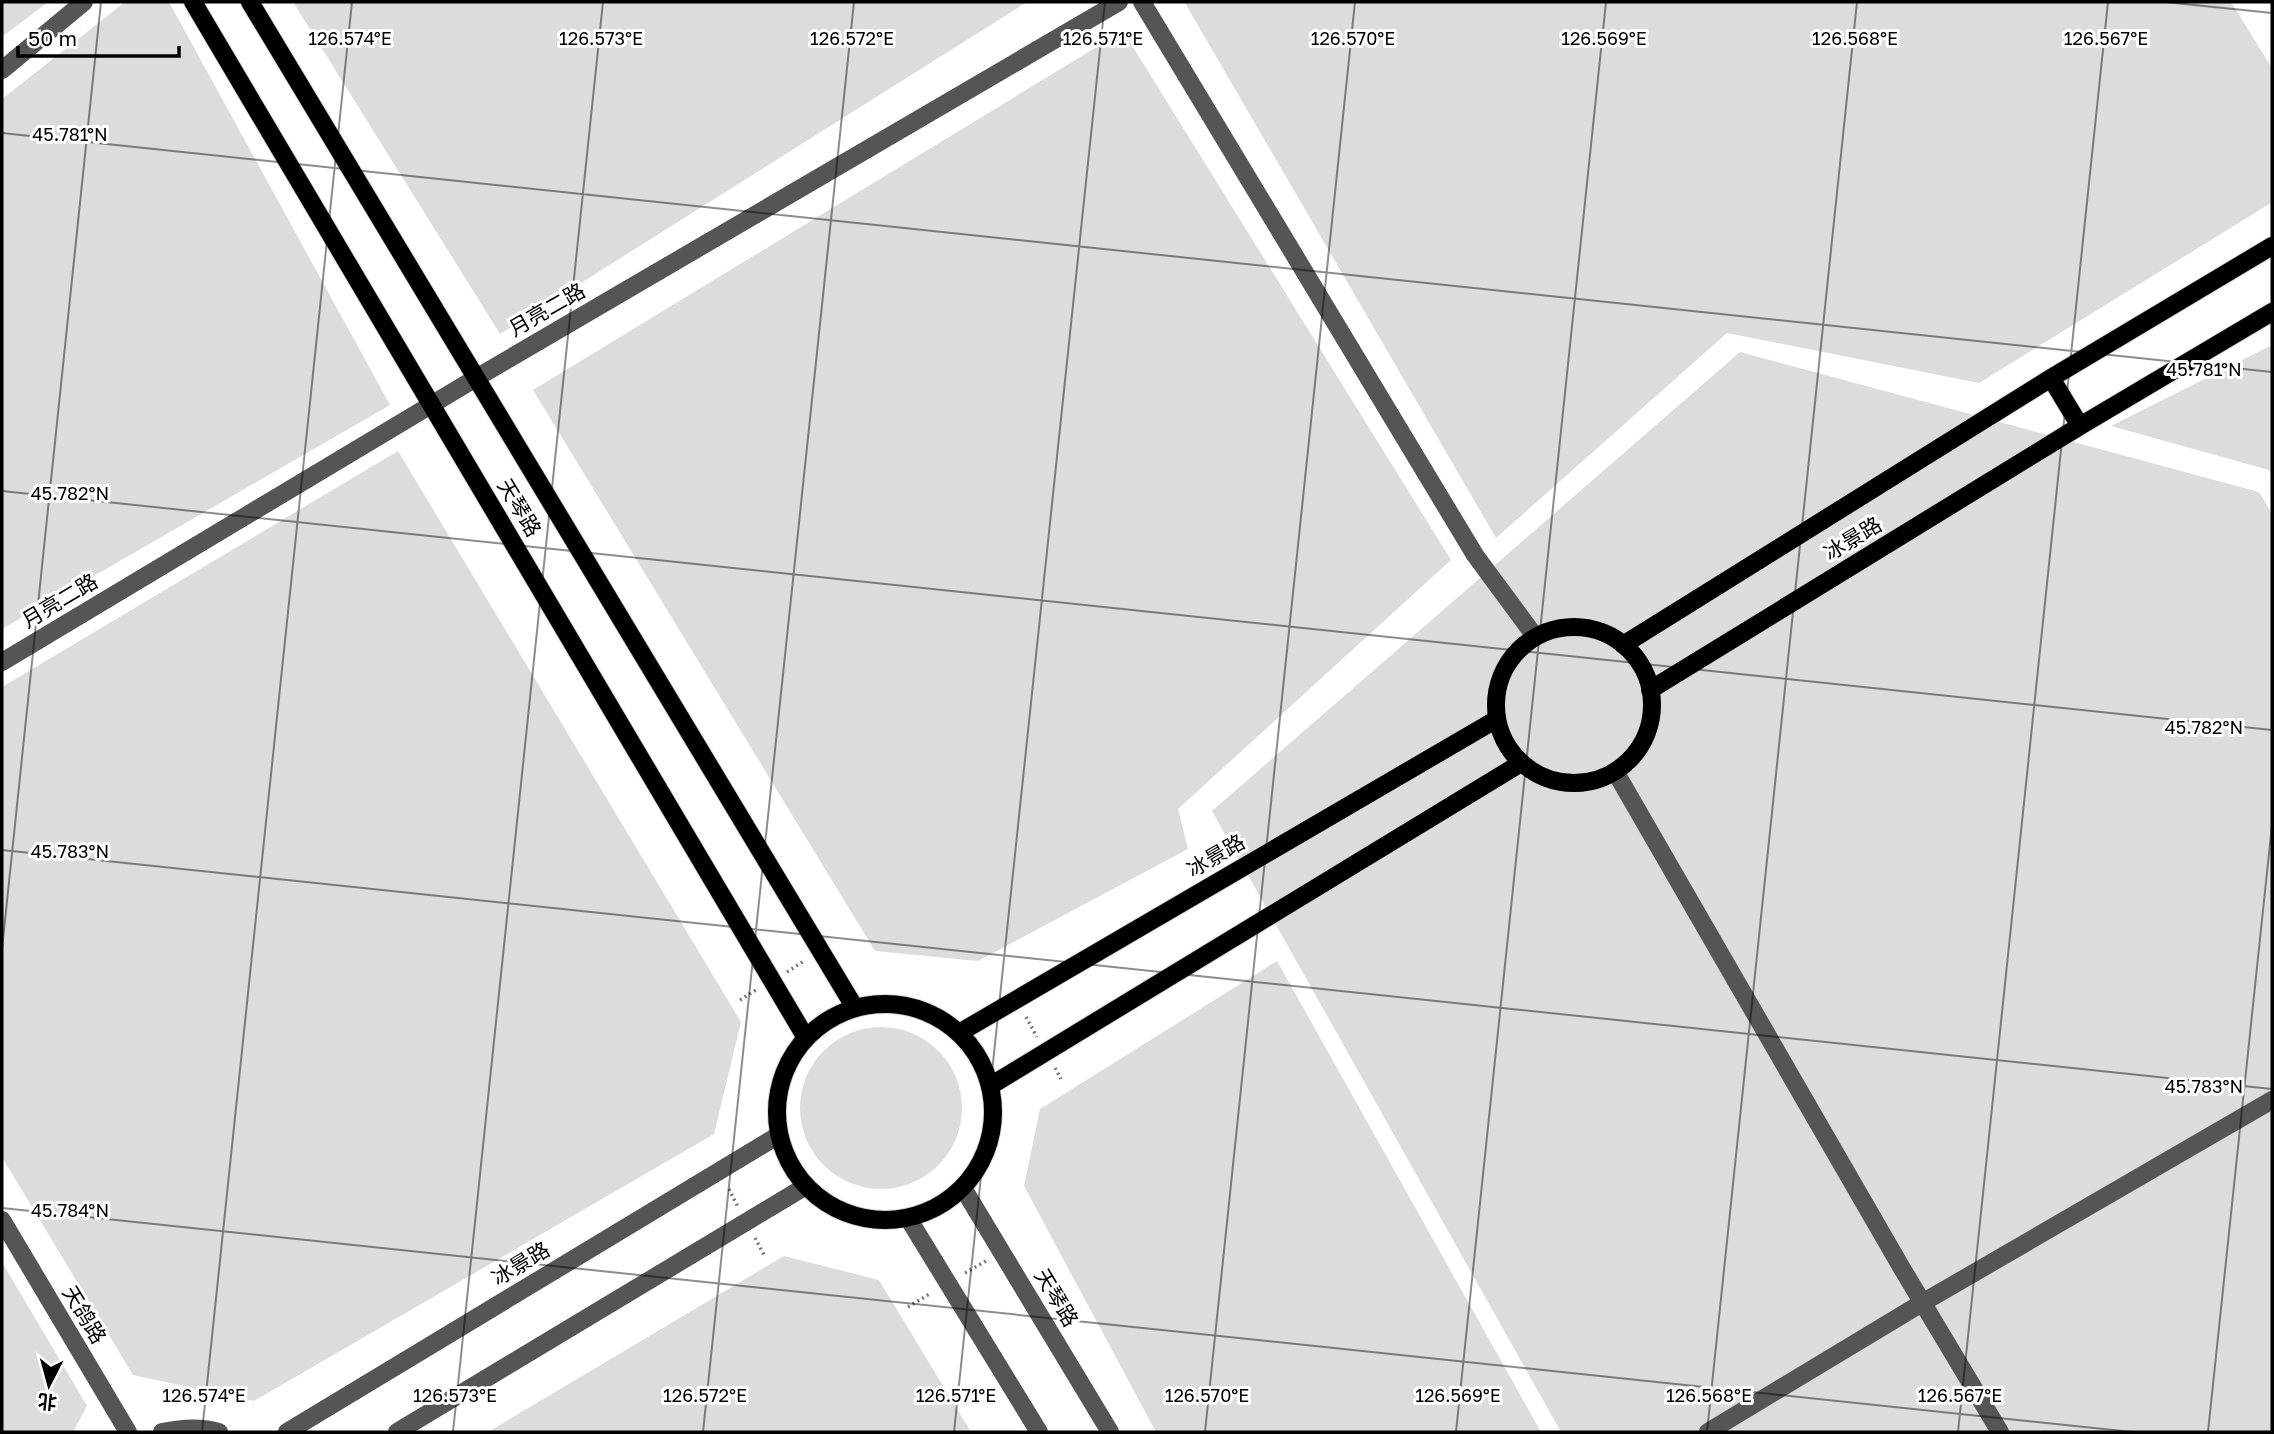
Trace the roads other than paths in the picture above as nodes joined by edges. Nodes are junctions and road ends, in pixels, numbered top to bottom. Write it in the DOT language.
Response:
graph roads {
  1 [pos="84,2"];
  2 [pos="193,2"];
  3 [pos="250,2"];
  4 [pos="1119,2"];
  5 [pos="1142,2"];
  6 [pos="2,70"];
  7 [pos="2272,246"];
  8 [pos="2272,312"];
  9 [pos="476,378"];
  10 [pos="2050,378"];
  11 [pos="431,405"];
  12 [pos="2080,426"];
  13 [pos="1534,635"];
  14 [pos="1623,645"];
  15 [pos="2,662"];
  16 [pos="1650,690"];
  17 [pos="1497,719"];
  18 [pos="1521,763"];
  19 [pos="1616,773"];
  20 [pos="855,1008"];
  21 [pos="959,1033"];
  22 [pos="806,1038"];
  23 [pos="990,1086"];
  24 [pos="2272,1100"];
  25 [pos="779,1135"];
  26 [pos="806,1186"];
  27 [pos="963,1188"];
  28 [pos="908,1218"];
  29 [pos="2,1220"];
  30 [pos="1923,1303"];
  31 [pos="128,1432"];
  32 [pos="162,1432"];
  33 [pos="219,1432"];
  34 [pos="286,1432"];
  35 [pos="397,1432"];
  36 [pos="1039,1432"];
  37 [pos="1110,1432"];
  38 [pos="1708,1432"];
  39 [pos="2000,1432"];
  1 -- 6 [label="street"];
  2 -- 11 [label="main road, 天琴路"];
  3 -- 9 [label="main road, 天琴路"];
  4 -- 9 [label="street, 月亮二路"];
  5 -- 13 [label="street"];
  7 -- 10 [label="main road, 冰景路"];
  8 -- 12 [label="main road, 冰景路"];
  9 -- 11 [label="street, 月亮二路"];
  9 -- 20 [label="main road, 天琴路"];
  10 -- 12 [label="main road"];
  10 -- 14 [label="main road, 冰景路"];
  11 -- 15 [label="street, 月亮二路"];
  11 -- 22 [label="main road, 天琴路"];
  12 -- 16 [label="main road, 冰景路"];
  13 -- 14 [label="main road"];
  13 -- 17 [label="main road"];
  14 -- 16 [label="main road"];
  16 -- 19 [label="main road"];
  17 -- 18 [label="main road"];
  17 -- 21 [label="main road, 冰景路"];
  18 -- 19 [label="main road"];
  18 -- 23 [label="main road"];
  19 -- 30 [label="street"];
  20 -- 21 [label="main road"];
  20 -- 22 [label="main road"];
  21 -- 23 [label="main road"];
  22 -- 25 [label="main road"];
  23 -- 27 [label="main road"];
  24 -- 30 [label="street"];
  25 -- 26 [label="main road"];
  25 -- 34 [label="street, 冰景路"];
  26 -- 28 [label="main road"];
  26 -- 35 [label="street"];
  27 -- 28 [label="main road"];
  27 -- 37 [label="street, 天琴路"];
  28 -- 36 [label="street"];
  29 -- 31 [label="street, 天鸽路"];
  30 -- 38 [label="street"];
  30 -- 39 [label="street"];
  32 -- 33 [label="street"];
}
